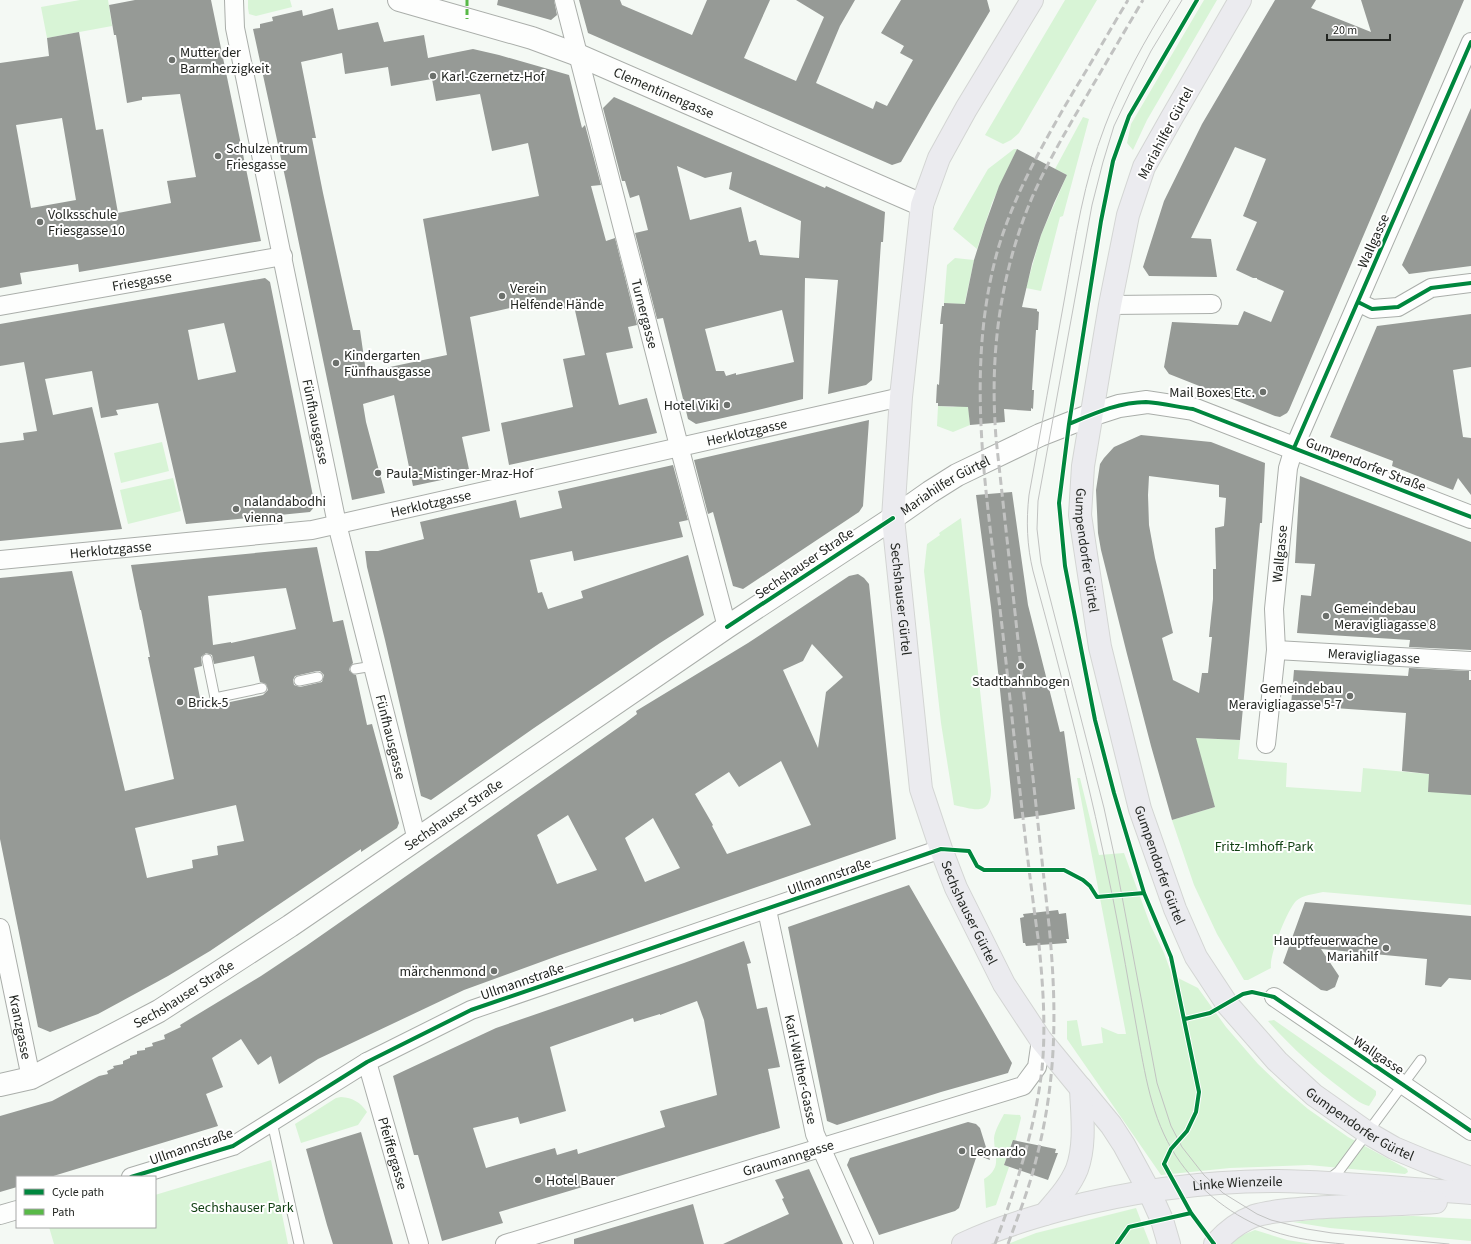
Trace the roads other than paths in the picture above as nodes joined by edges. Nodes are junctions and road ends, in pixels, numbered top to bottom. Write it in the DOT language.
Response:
graph roads {
  1 [pos="234,0"];
  2 [pos="399,0"];
  3 [pos="564,0"];
  4 [pos="1240,0"];
  5 [pos="1026,2"];
  6 [pos="1471,42"];
  7 [pos="578,55"];
  8 [pos="1463,80"];
  9 [pos="922,205"];
  10 [pos="283,256"];
  11 [pos="1471,283"];
  12 [pos="1358,302"];
  13 [pos="1212,304"];
  14 [pos="1110,305"];
  15 [pos="0,306"];
  16 [pos="901,397"];
  17 [pos="1091,415"];
  18 [pos="679,446"];
  19 [pos="1294,448"];
  20 [pos="1471,517"];
  21 [pos="893,518"];
  22 [pos="337,524"];
  23 [pos="0,560"];
  24 [pos="727,627"];
  25 [pos="1276,650"];
  26 [pos="207,659"];
  27 [pos="1471,660"];
  28 [pos="373,666"];
  29 [pos="355,669"];
  30 [pos="318,677"];
  31 [pos="299,681"];
  32 [pos="262,688"];
  33 [pos="1266,744"];
  34 [pos="417,840"];
  35 [pos="941,849"];
  36 [pos="766,910"];
  37 [pos="0,928"];
  38 [pos="1274,997"];
  39 [pos="1042,1040"];
  40 [pos="1421,1060"];
  41 [pos="366,1062"];
  42 [pos="31,1078"];
  43 [pos="0,1085"];
  44 [pos="1404,1085"];
  45 [pos="1081,1088"];
  46 [pos="272,1122"];
  47 [pos="1471,1131"];
  48 [pos="1368,1133"];
  49 [pos="820,1148"];
  50 [pos="134,1176"];
  51 [pos="1471,1178"];
  52 [pos="1324,1183"];
  53 [pos="1149,1191"];
  54 [pos="1471,1193"];
  55 [pos="1471,1200"];
  56 [pos="16,1210"];
  57 [pos="1045,1214"];
  58 [pos="0,1215"];
  59 [pos="299,1244"];
  60 [pos="419,1244"];
  61 [pos="505,1244"];
  62 [pos="864,1244"];
  63 [pos="963,1244"];
  64 [pos="1169,1244"];
  65 [pos="1215,1244"];
  1 -- 10 [label="street, Fünfhausgasse"];
  2 -- 7 [label="street, Clementinengasse"];
  3 -- 7 [label="street, Turnergasse"];
  4 -- 14 [label="main road, Mariahilfer Gürtel"];
  5 -- 9 [label="main road, Mariahilfer Gürtel"];
  6 -- 8 [label="street, Wallgasse"];
  7 -- 9 [label="street, Clementinengasse"];
  7 -- 18 [label="street, Turnergasse"];
  8 -- 12 [label="street, Wallgasse"];
  9 -- 16 [label="main road, Mariahilfer Gürtel"];
  10 -- 15 [label="street, Friesgasse"];
  10 -- 22 [label="street, Fünfhausgasse"];
  11 -- 12 [label="street"];
  12 -- 19 [label="street, Wallgasse"];
  13 -- 14 [label="street"];
  14 -- 17 [label="main road, Mariahilfer Gürtel"];
  16 -- 18 [label="street, Herklotzgasse"];
  16 -- 21 [label="main road, Mariahilfer Gürtel"];
  17 -- 19 [label="street, Gumpendorfer Straße"];
  17 -- 21 [label="street, Mariahilfer Gürtel"];
  17 -- 48 [label="main road, Gumpendorfer Gürtel"];
  18 -- 22 [label="street, Herklotzgasse"];
  18 -- 24 [label="street, Turnergasse"];
  19 -- 20 [label="street, Gumpendorfer Straße"];
  19 -- 25 [label="street, Wallgasse"];
  21 -- 24 [label="street, Sechshauser Straße"];
  21 -- 35 [label="main road, Sechshauser Gürtel"];
  22 -- 23 [label="street, Herklotzgasse"];
  22 -- 28 [label="street, Fünfhausgasse"];
  24 -- 34 [label="street, Sechshauser Straße"];
  25 -- 27 [label="street, Meravigliagasse"];
  25 -- 33 [label="street, Wallgasse"];
  26 -- 32 [label="lane"];
  28 -- 29 [label="lane"];
  28 -- 34 [label="street, Fünfhausgasse"];
  30 -- 31 [label="lane"];
  34 -- 42 [label="street, Sechshauser Straße"];
  35 -- 36 [label="street, Ullmannstraße"];
  35 -- 39 [label="main road, Sechshauser Gürtel"];
  36 -- 41 [label="street, Ullmannstraße"];
  36 -- 49 [label="street, Karl-Walther-Gasse"];
  37 -- 42 [label="street, Kranzgasse"];
  38 -- 44 [label="street, Wallgasse"];
  39 -- 45 [label="main road, Sechshauser Gürtel"];
  39 -- 49 [label="street, Graumanngasse"];
  40 -- 44 [label="lane"];
  41 -- 46 [label="street, Ullmannstraße"];
  41 -- 60 [label="street, Pfeiffergasse"];
  42 -- 43 [label="street, Sechshauser Straße"];
  44 -- 47 [label="street, Wallgasse"];
  44 -- 48 [label="lane"];
  45 -- 53 [label="main road, Sechshauser Gürtel"];
  45 -- 57 [label="main road"];
  46 -- 50 [label="street, Ullmannstraße"];
  46 -- 59 [label="lane"];
  48 -- 51 [label="main road, Gumpendorfer Gürtel"];
  48 -- 52 [label="lane"];
  49 -- 61 [label="street, Graumanngasse"];
  49 -- 62 [label="street, Karl-Walther-Gasse"];
  52 -- 53 [label="main road, Linke Wienzeile"];
  52 -- 54 [label="main road, Linke Wienzeile"];
  53 -- 57 [label="main road, Linke Wienzeile"];
  53 -- 64 [label="main road, Sechshauser Gürtel"];
  55 -- 65 [label="main road"];
  56 -- 58 [label="street"];
  57 -- 63 [label="main road, Linke Wienzeile"];
}
